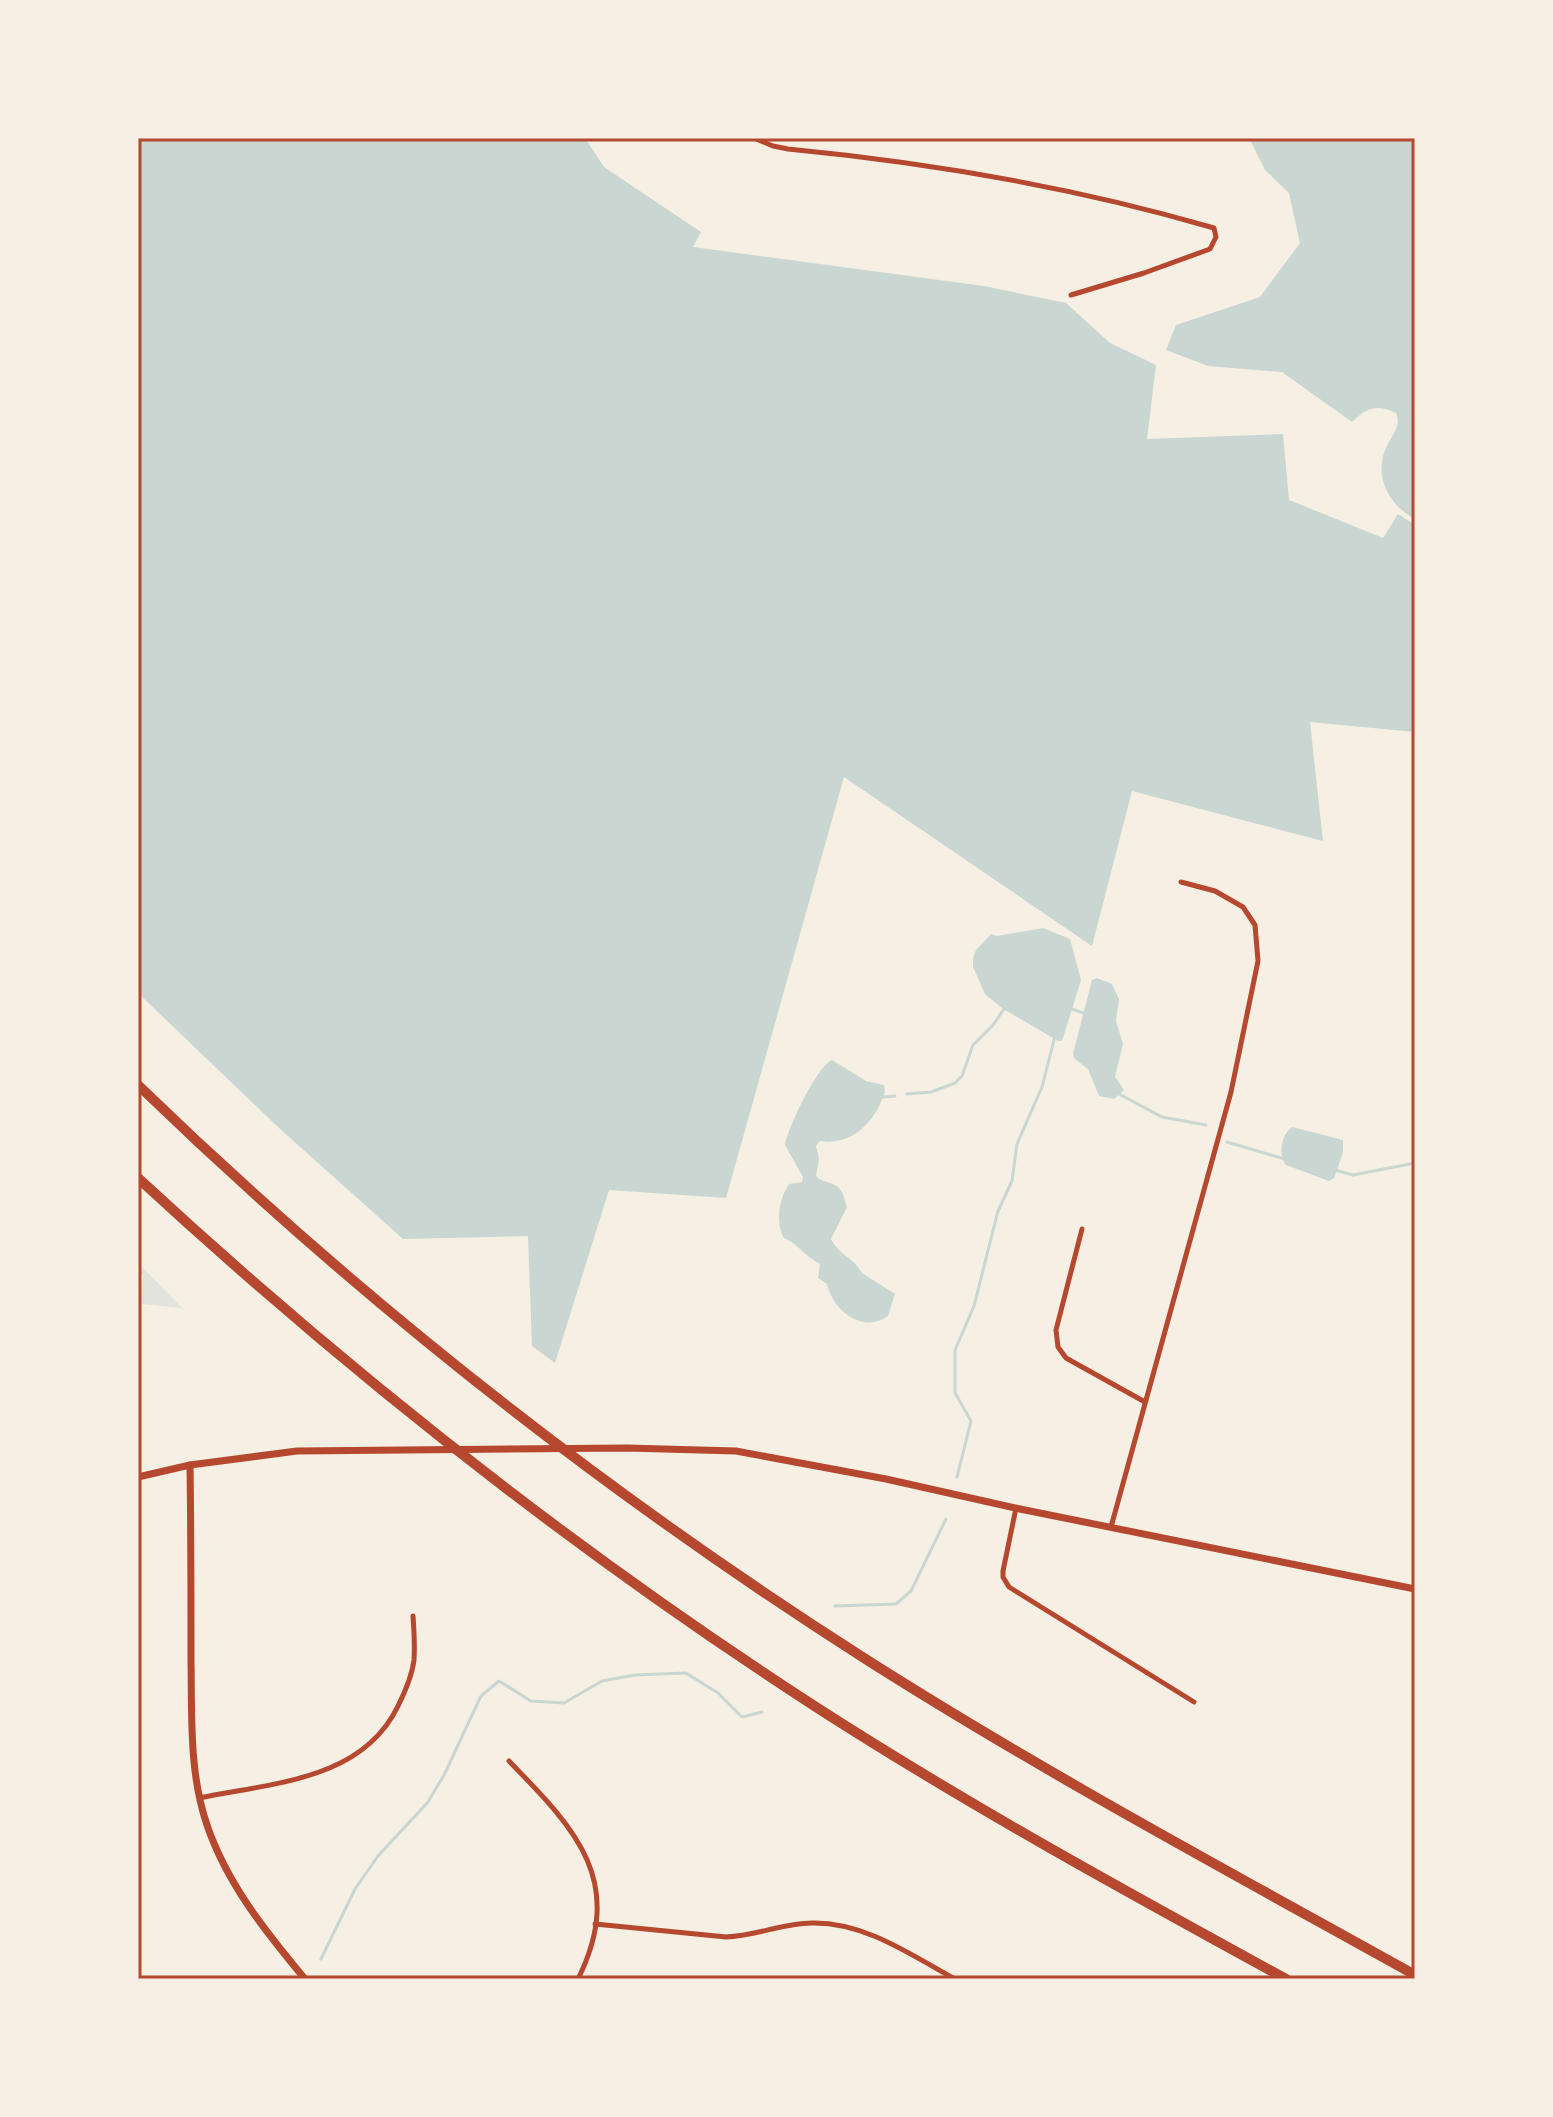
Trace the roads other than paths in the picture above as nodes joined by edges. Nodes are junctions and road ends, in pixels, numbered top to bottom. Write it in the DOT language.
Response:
graph roads {
  1 [pos="754,138"];
  2 [pos="1071,295"];
  3 [pos="1181,882"];
  4 [pos="138,1085"];
  5 [pos="138,1178"];
  6 [pos="1082,1229"];
  7 [pos="1145,1402"];
  8 [pos="190,1465"];
  9 [pos="138,1477"];
  10 [pos="1016,1508"];
  11 [pos="1111,1527"];
  12 [pos="1415,1589"];
  13 [pos="413,1616"];
  14 [pos="1194,1702"];
  15 [pos="509,1761"];
  16 [pos="198,1798"];
  17 [pos="595,1924"];
  18 [pos="1415,1975"];
  19 [pos="305,1979"];
  20 [pos="578,1979"];
  21 [pos="955,1979"];
  22 [pos="1286,1979"];
  1 -- 2 [label="street"];
  3 -- 7 [label="street"];
  4 -- 18 [label="highway"];
  5 -- 22 [label="highway"];
  6 -- 7 [label="street"];
  7 -- 11 [label="street"];
  8 -- 9 [label="main road"];
  8 -- 10 [label="main road"];
  8 -- 16 [label="main road"];
  10 -- 11 [label="main road"];
  10 -- 14 [label="street"];
  11 -- 12 [label="main road"];
  13 -- 16 [label="street"];
  15 -- 17 [label="street"];
  16 -- 19 [label="main road"];
  17 -- 20 [label="street"];
  17 -- 21 [label="street"];
}
